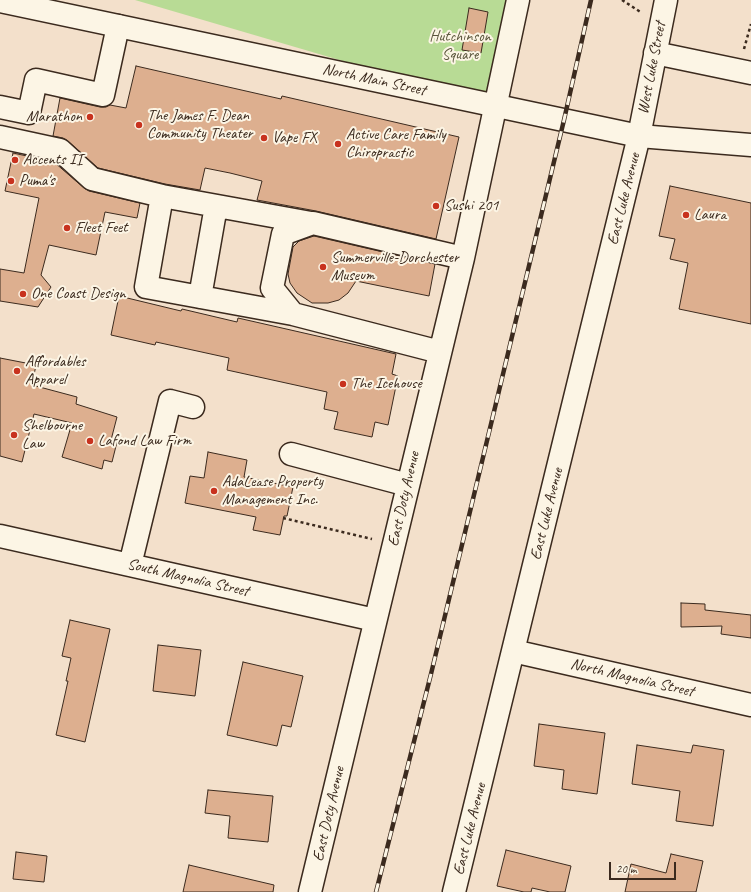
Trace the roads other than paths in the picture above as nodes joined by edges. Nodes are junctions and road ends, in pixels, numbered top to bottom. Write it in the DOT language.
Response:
graph roads {
  1 [pos="518,0"];
  2 [pos="666,0"];
  3 [pos="0,1"];
  4 [pos="118,26"];
  5 [pos="655,53"];
  6 [pos="751,73"];
  7 [pos="496,106"];
  8 [pos="0,107"];
  9 [pos="639,136"];
  10 [pos="0,138"];
  11 [pos="751,145"];
  12 [pos="162,196"];
  13 [pos="216,206"];
  14 [pos="312,223"];
  15 [pos="462,258"];
  16 [pos="200,297"];
  17 [pos="293,314"];
  18 [pos="440,352"];
  19 [pos="193,407"];
  20 [pos="291,454"];
  21 [pos="408,485"];
  22 [pos="0,536"];
  23 [pos="130,565"];
  24 [pos="375,620"];
  25 [pos="513,651"];
  26 [pos="751,706"];
  27 [pos="310,892"];
  28 [pos="454,892"];
  1 -- 7 [label="street, East Doty Avenue"];
  2 -- 5 [label="street, West Luke Street"];
  3 -- 4 [label="street, North Main Street"];
  4 -- 7 [label="street, North Main Street"];
  4 -- 8 [label="street"];
  5 -- 6 [label="street"];
  5 -- 9 [label="street, West Luke Street"];
  7 -- 9 [label="street, North Main Street"];
  7 -- 15 [label="street, East Doty Avenue"];
  9 -- 11 [label="street, North Main Street"];
  9 -- 25 [label="street, East Luke Avenue"];
  10 -- 12 [label="street"];
  12 -- 13 [label="street"];
  12 -- 16 [label="street"];
  13 -- 14 [label="street"];
  13 -- 16 [label="street"];
  14 -- 15 [label="street"];
  14 -- 17 [label="street"];
  15 -- 18 [label="street, East Doty Avenue"];
  16 -- 17 [label="street"];
  17 -- 18 [label="street"];
  18 -- 21 [label="street, East Doty Avenue"];
  19 -- 23 [label="street"];
  20 -- 21 [label="street"];
  21 -- 24 [label="street, East Doty Avenue"];
  22 -- 23 [label="street, South Magnolia Street"];
  23 -- 24 [label="street, South Magnolia Street"];
  24 -- 27 [label="street, East Doty Avenue"];
  25 -- 26 [label="street, North Magnolia Street"];
  25 -- 28 [label="street, East Luke Avenue"];
}
